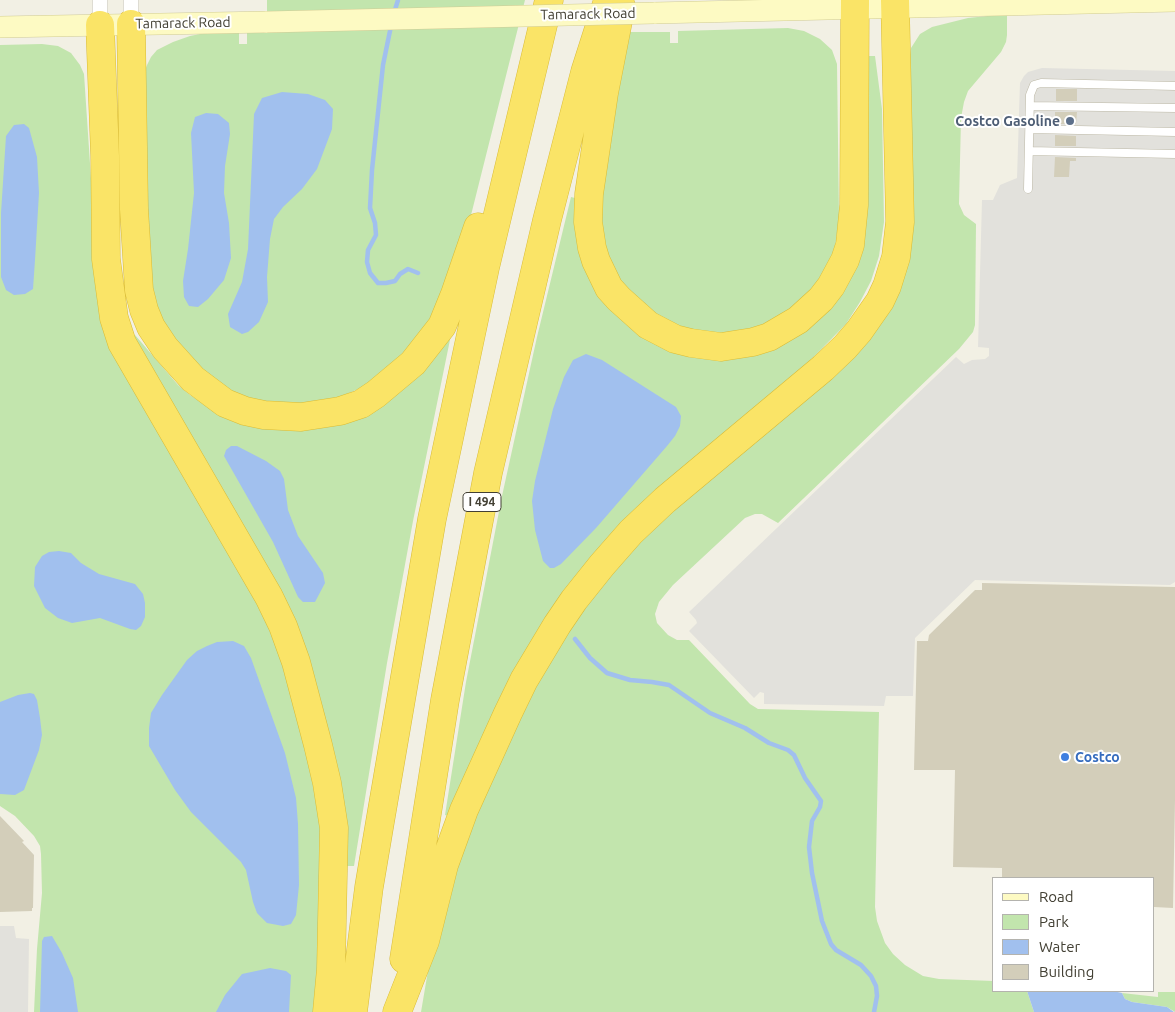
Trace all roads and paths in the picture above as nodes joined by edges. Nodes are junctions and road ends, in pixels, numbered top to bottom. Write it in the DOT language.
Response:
graph roads {
  1 [pos="549,0"];
  2 [pos="608,0"];
  3 [pos="622,0"];
  4 [pos="1175,1"];
  5 [pos="856,4"];
  6 [pos="895,4"];
  7 [pos="131,12"];
  8 [pos="100,13"];
  9 [pos="0,28"];
  10 [pos="537,47"];
  11 [pos="1175,86"];
  12 [pos="1030,106"];
  13 [pos="1175,108"];
  14 [pos="1030,129"];
  15 [pos="1175,132"];
  16 [pos="1029,151"];
  17 [pos="1175,154"];
  18 [pos="1028,189"];
  19 [pos="327,1012"];
  20 [pos="353,1012"];
  21 [pos="396,1012"];
  1 -- 10 [label="highway"];
  2 -- 21 [label="highway, I 494"];
  3 -- 5 [label="highway"];
  4 -- 6 [label="street, Tamarack Road"];
  5 -- 6 [label="street, Tamarack Road"];
  5 -- 7 [label="street, Tamarack Road, bridge"];
  6 -- 21 [label="highway"];
  7 -- 8 [label="street, Tamarack Road"];
  7 -- 10 [label="highway"];
  8 -- 9 [label="street, Tamarack Road"];
  8 -- 19 [label="highway"];
  10 -- 20 [label="highway"];
  11 -- 12 [label="lane"];
  12 -- 13 [label="lane"];
  12 -- 14 [label="lane"];
  14 -- 15 [label="lane"];
  14 -- 16 [label="lane"];
  16 -- 17 [label="lane"];
  16 -- 18 [label="lane"];
}
